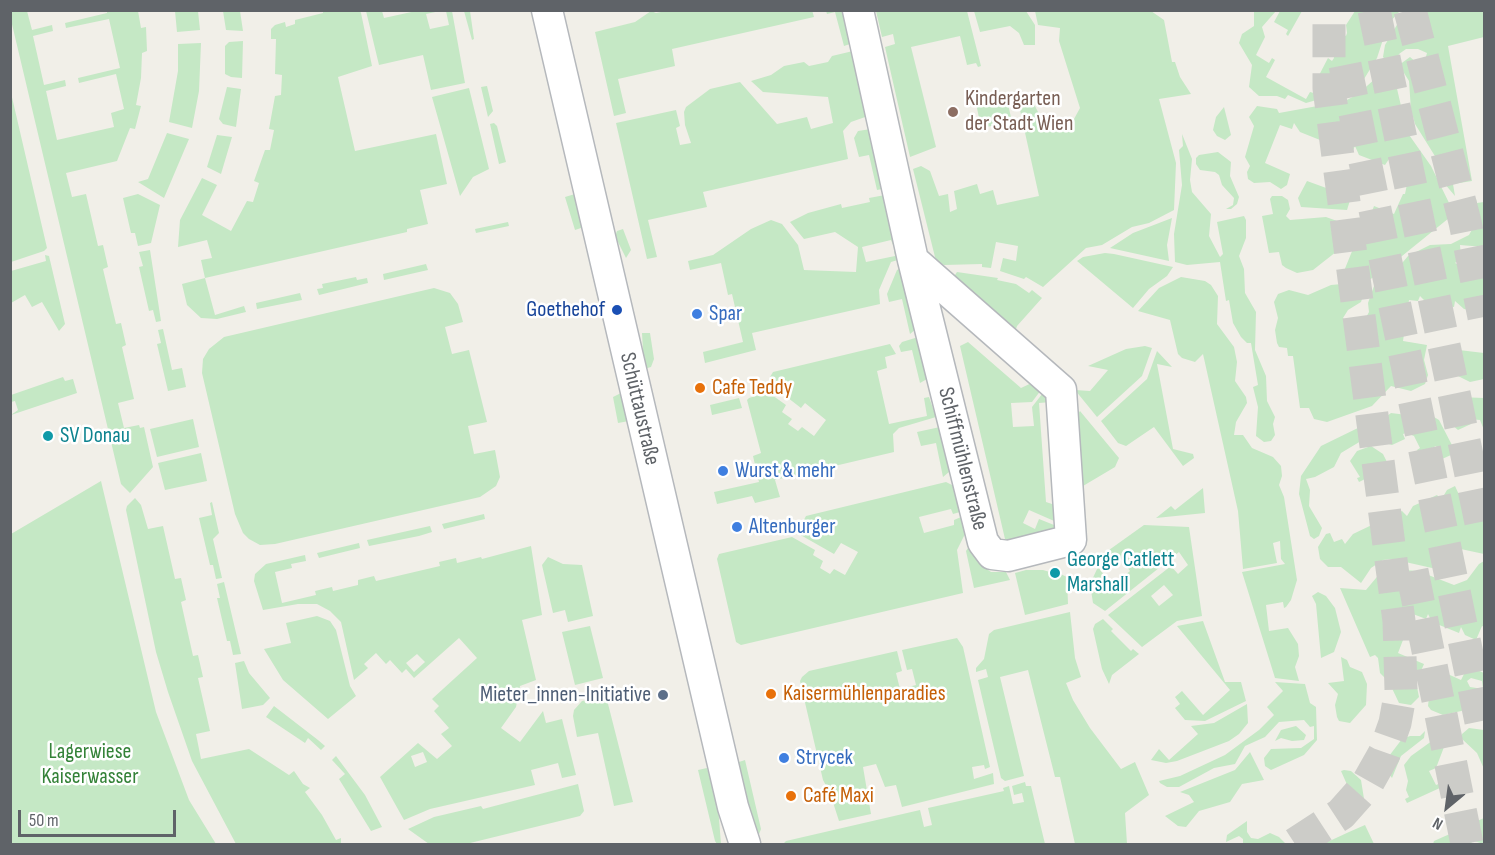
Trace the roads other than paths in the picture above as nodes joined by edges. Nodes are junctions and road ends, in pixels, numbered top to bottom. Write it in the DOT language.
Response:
graph roads {
  1 [pos="547,10"];
  2 [pos="858,10"];
  3 [pos="913,260"];
  4 [pos="733,807"];
  5 [pos="738,844"];
  6 [pos="745,844"];
  1 -- 4 [label="street, Schüttaustraße"];
  2 -- 3 [label="street, Schiffmühlenstraße"];
  3 -- 3 [label="street, Schiffmühlenstraße"];
  4 -- 5 [label="street, Schüttaustraße"];
  4 -- 6 [label="street, Schüttaustraße"];
}
